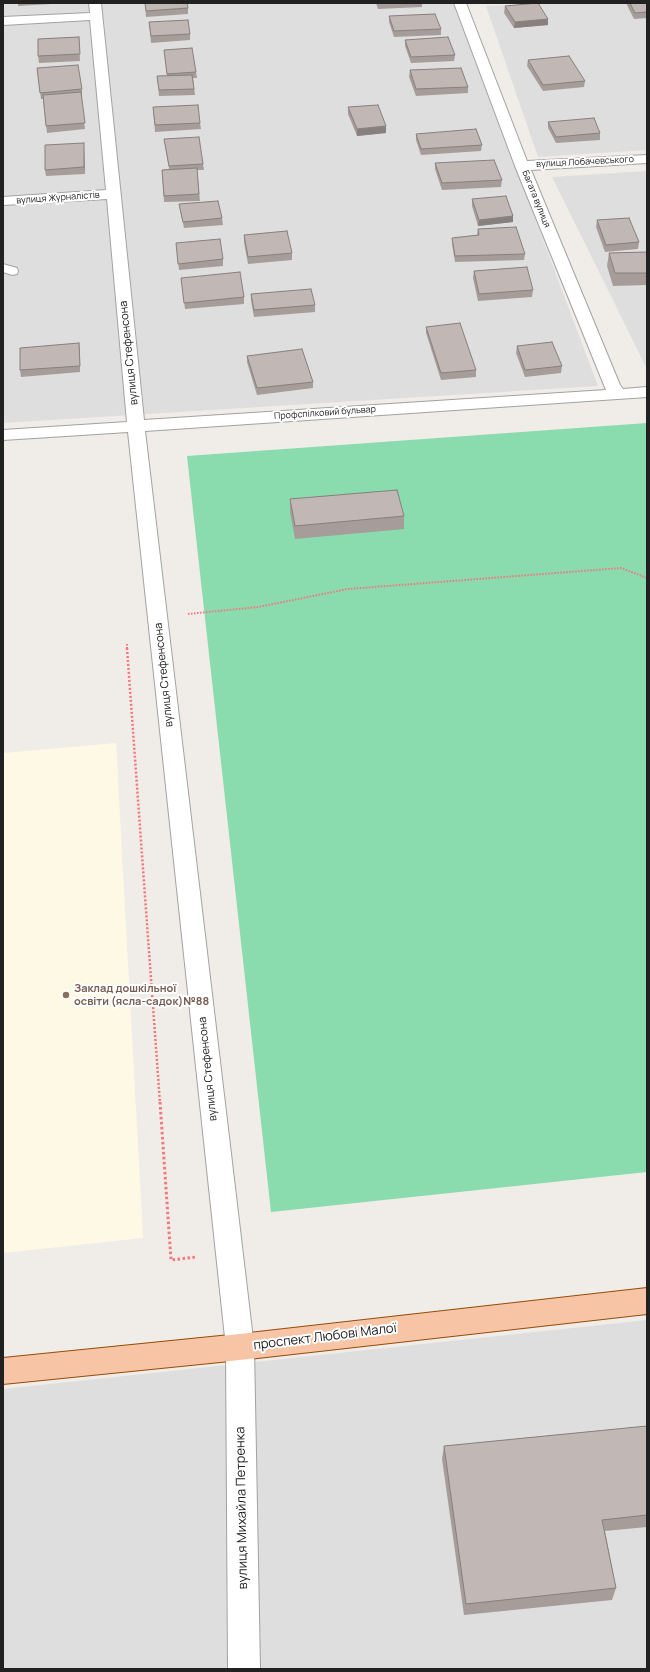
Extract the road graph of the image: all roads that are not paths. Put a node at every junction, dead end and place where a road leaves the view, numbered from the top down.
1 (460, 3) edge
2 (95, 10) edge
3 (3, 21) edge
4 (647, 159) edge
5 (522, 166) junction
6 (113, 194) junction
7 (3, 201) edge
8 (647, 392) edge
9 (618, 393) junction
10 (136, 426) junction
11 (3, 435) edge
12 (647, 1301) edge
13 (240, 1347) junction
14 (3, 1371) edge
15 (244, 1669) edge

1 - 5 street, Багата вулиця
2 - 3 street
2 - 6 street, вулиця Стефенсона
4 - 5 street, вулиця Лобачевського
5 - 9 street, Багата вулиця
6 - 7 street, вулиця Журналістів
6 - 10 street, вулиця Стефенсона
8 - 9 street, Профспілковий бульвар
9 - 10 street, Профспілковий бульвар
10 - 11 street, Профспілковий бульвар
10 - 13 street, вулиця Стефенсона
12 - 13 main road, проспект Любові Малої
13 - 14 main road, проспект Любові Малої
13 - 15 street, вулиця Михайла Петренка

